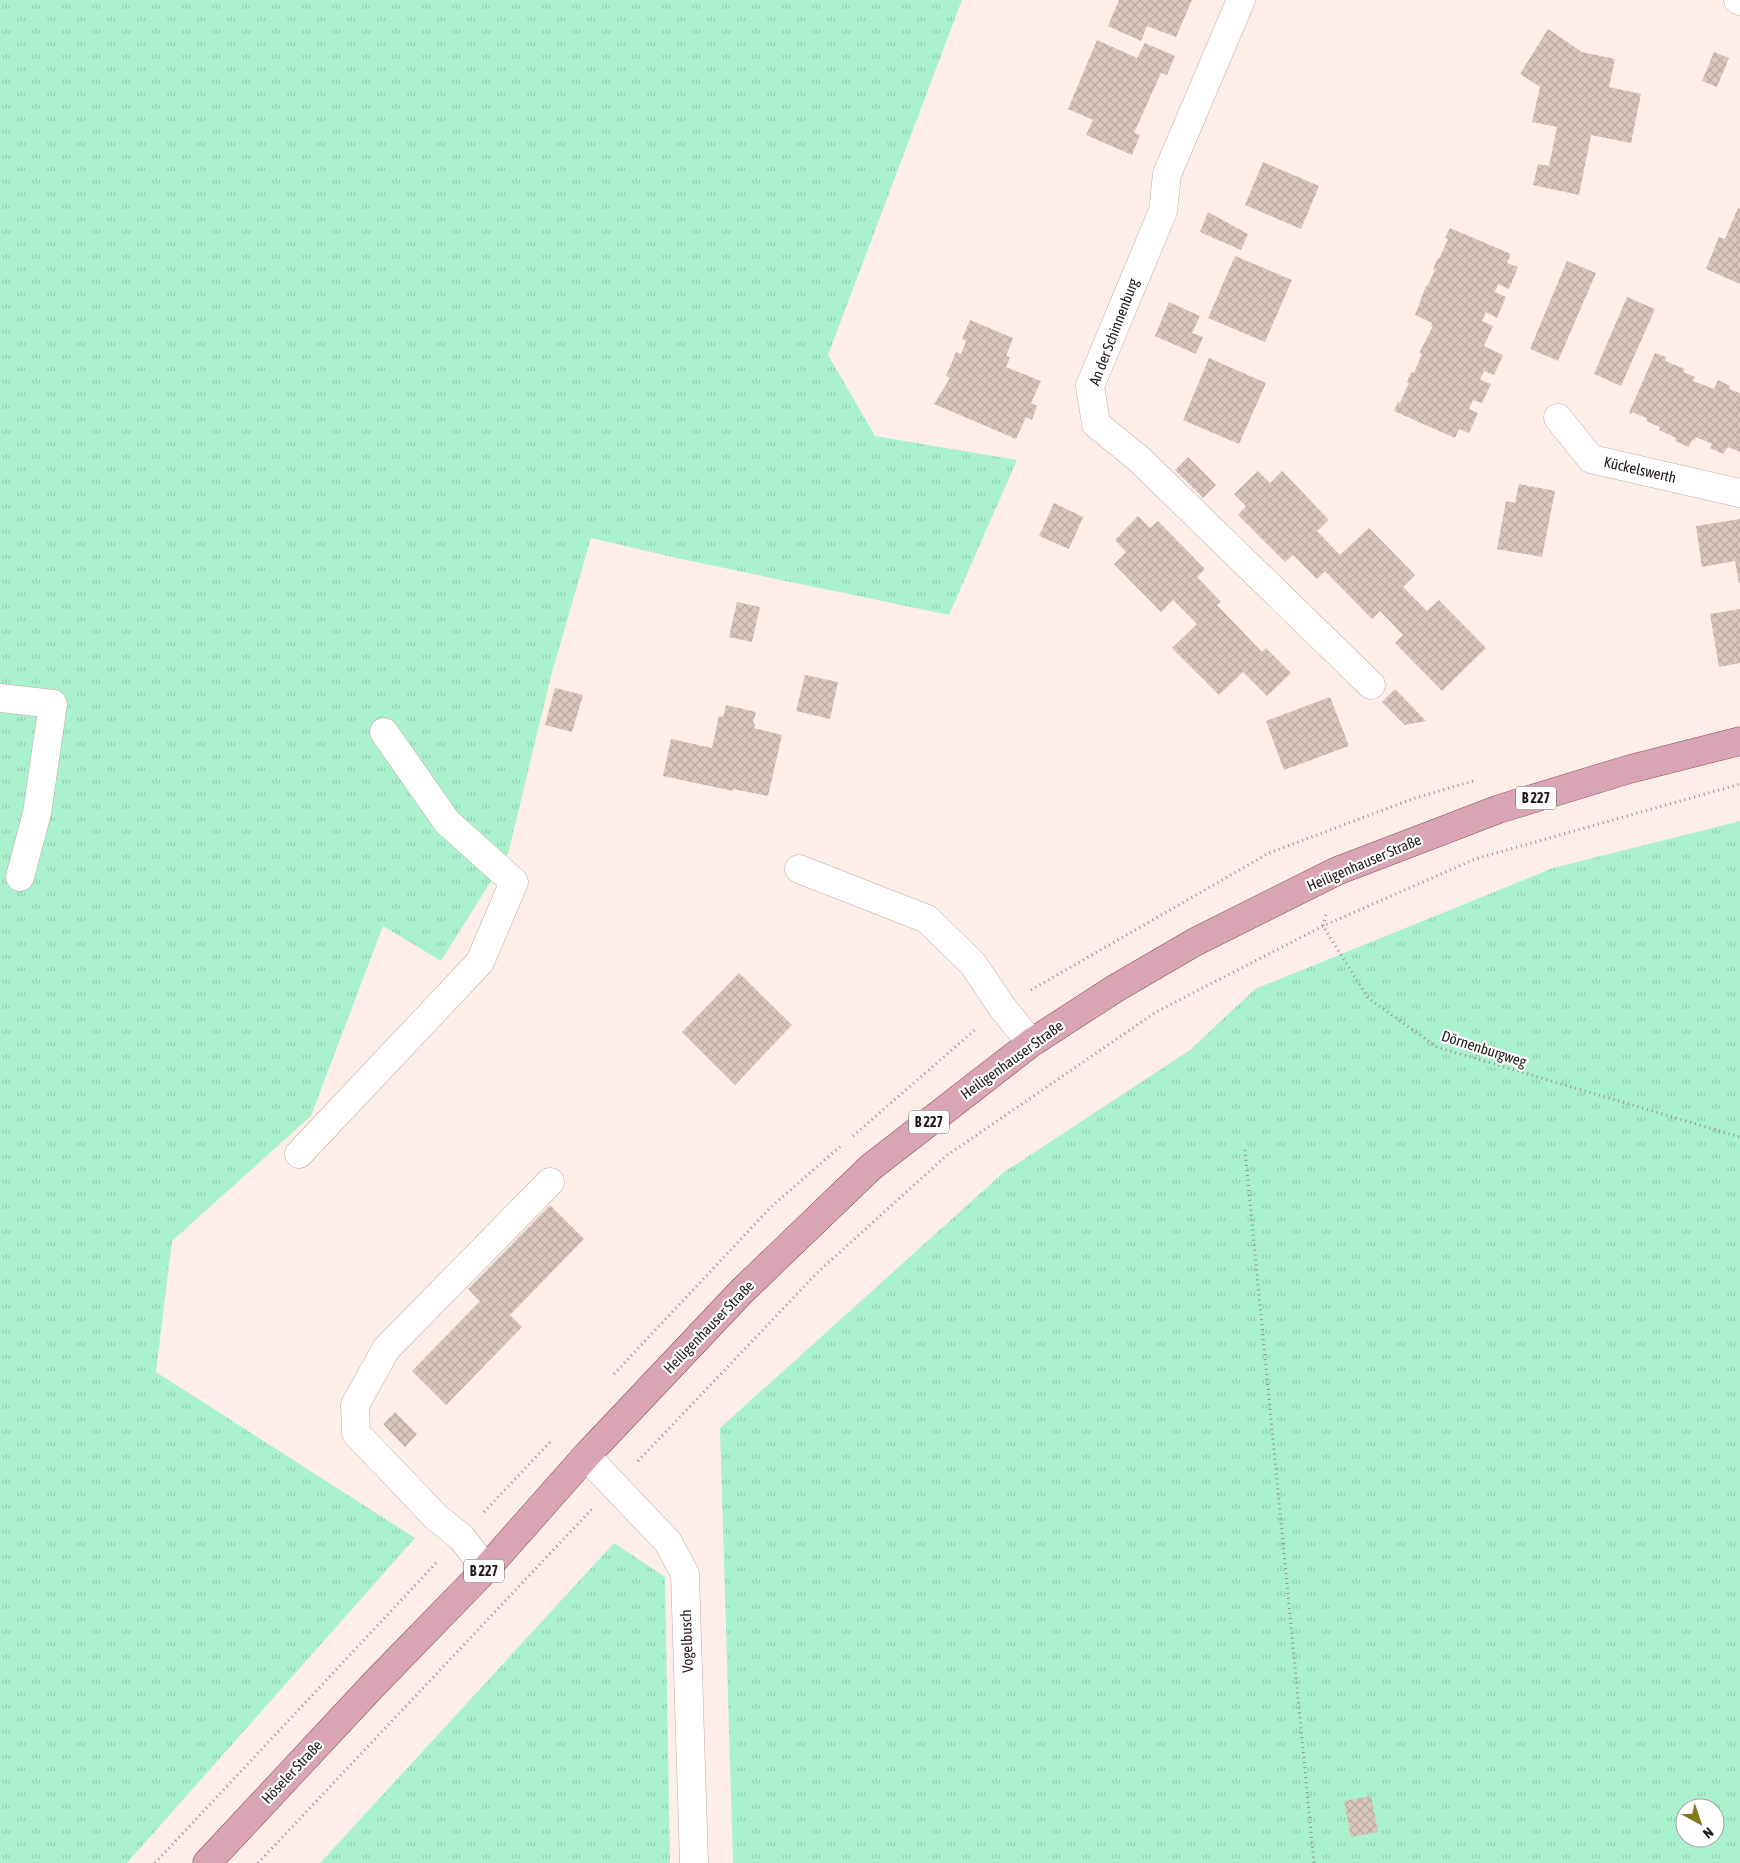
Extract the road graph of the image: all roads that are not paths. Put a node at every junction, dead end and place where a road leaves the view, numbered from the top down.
1 (1241, 0) edge
2 (1558, 418) dead end
3 (1740, 493) edge
4 (1371, 685) dead end
5 (0, 698) edge
6 (384, 732) dead end
7 (1740, 741) edge
8 (799, 869) dead end
9 (20, 877) dead end
10 (1031, 1043) junction
11 (299, 1154) dead end
12 (550, 1182) dead end
13 (586, 1456) junction
14 (486, 1569) junction
15 (377, 1681) joint
16 (207, 1863) edge
17 (694, 1863) edge

1 - 4 street, An der Schinnenburg
2 - 3 street, Kückelswerth
5 - 9 street
6 - 11 street
7 - 10 main road, Heiligenhauser Straße / B 227
8 - 10 street
10 - 13 main road, Heiligenhauser Straße / B 227
12 - 14 street
13 - 14 main road, Heiligenhauser Straße / B 227
13 - 17 street, Vogelbusch
14 - 15 main road, Heiligenhauser Straße / B 227
15 - 16 main road, Höseler Straße / B 227

